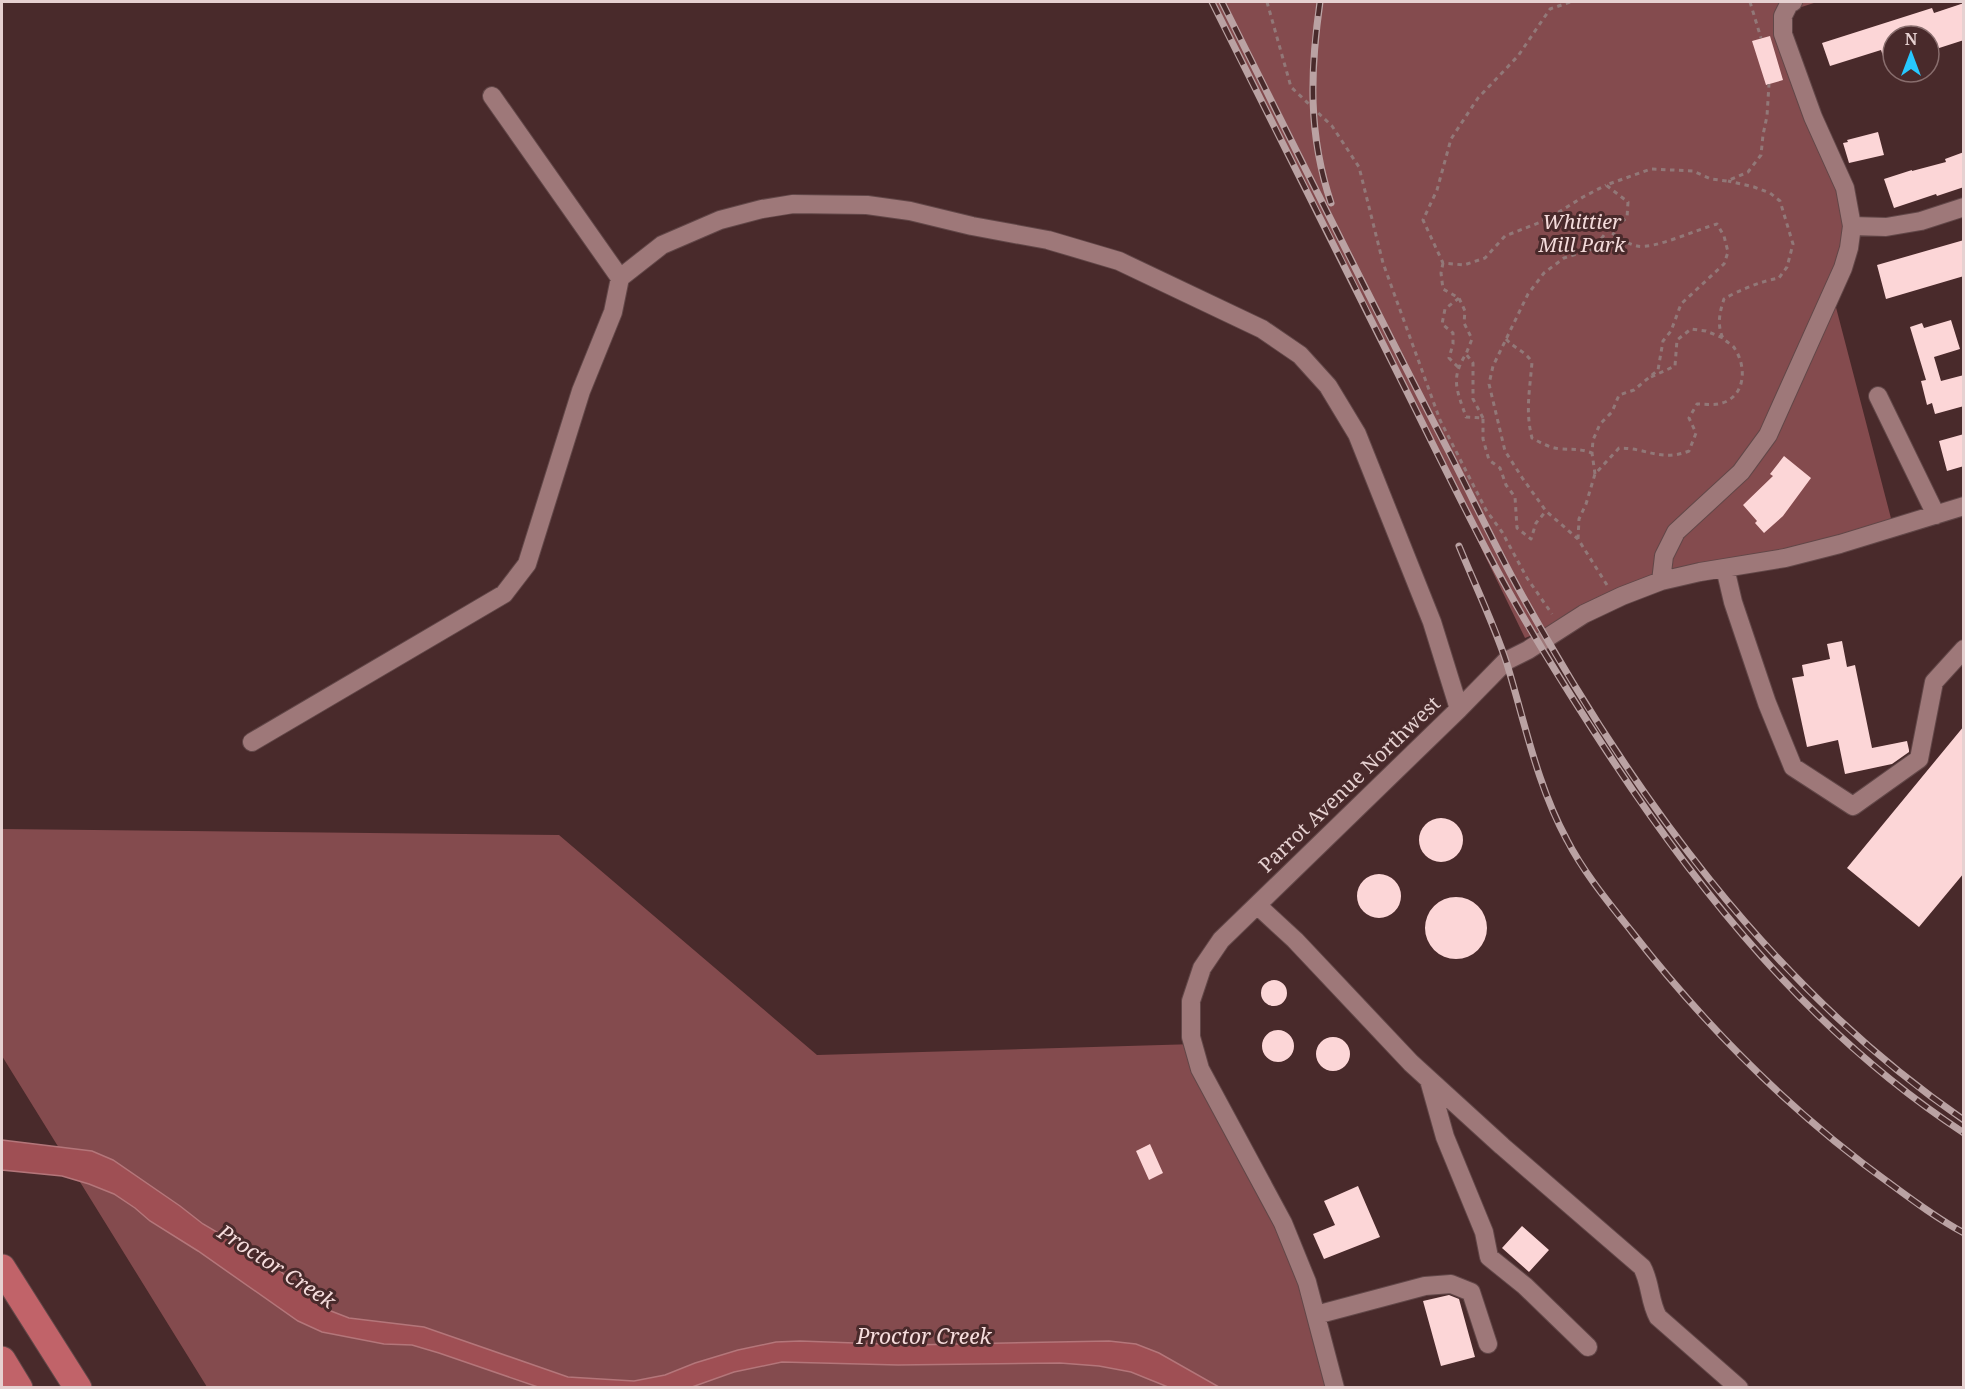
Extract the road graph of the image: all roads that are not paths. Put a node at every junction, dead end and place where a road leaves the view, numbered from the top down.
1 (1793, 2) edge
2 (492, 96) dead end
3 (1964, 207) edge
4 (1852, 226) junction
5 (620, 278) junction
6 (1878, 396) dead end
7 (1964, 506) edge
8 (1936, 515) junction
9 (1725, 568) junction
10 (1661, 581) junction
11 (1964, 649) edge
12 (1459, 709) junction
13 (252, 742) dead end
14 (1257, 905) junction
15 (1429, 1080) junction
16 (2, 1268) edge
17 (1316, 1315) junction
18 (1488, 1344) dead end
19 (1588, 1347) dead end
20 (2, 1360) edge
21 (19, 1388) edge
22 (78, 1388) edge
23 (1335, 1388) edge
24 (1738, 1388) edge

1 - 4 street
2 - 5 street
3 - 4 street
4 - 10 street
5 - 12 street
5 - 13 street
6 - 8 street
7 - 8 street, Parrot Avenue Northwest
8 - 9 street, Parrot Avenue Northwest
9 - 10 street, Parrot Avenue Northwest
9 - 11 street
10 - 12 street, Parrot Avenue Northwest
12 - 14 street, Parrot Avenue Northwest
14 - 15 street
14 - 17 street, Parrot Avenue Northwest
15 - 19 street
15 - 24 street
16 - 22 highway
17 - 18 street
17 - 23 street, Parrot Avenue Northwest
20 - 21 highway

